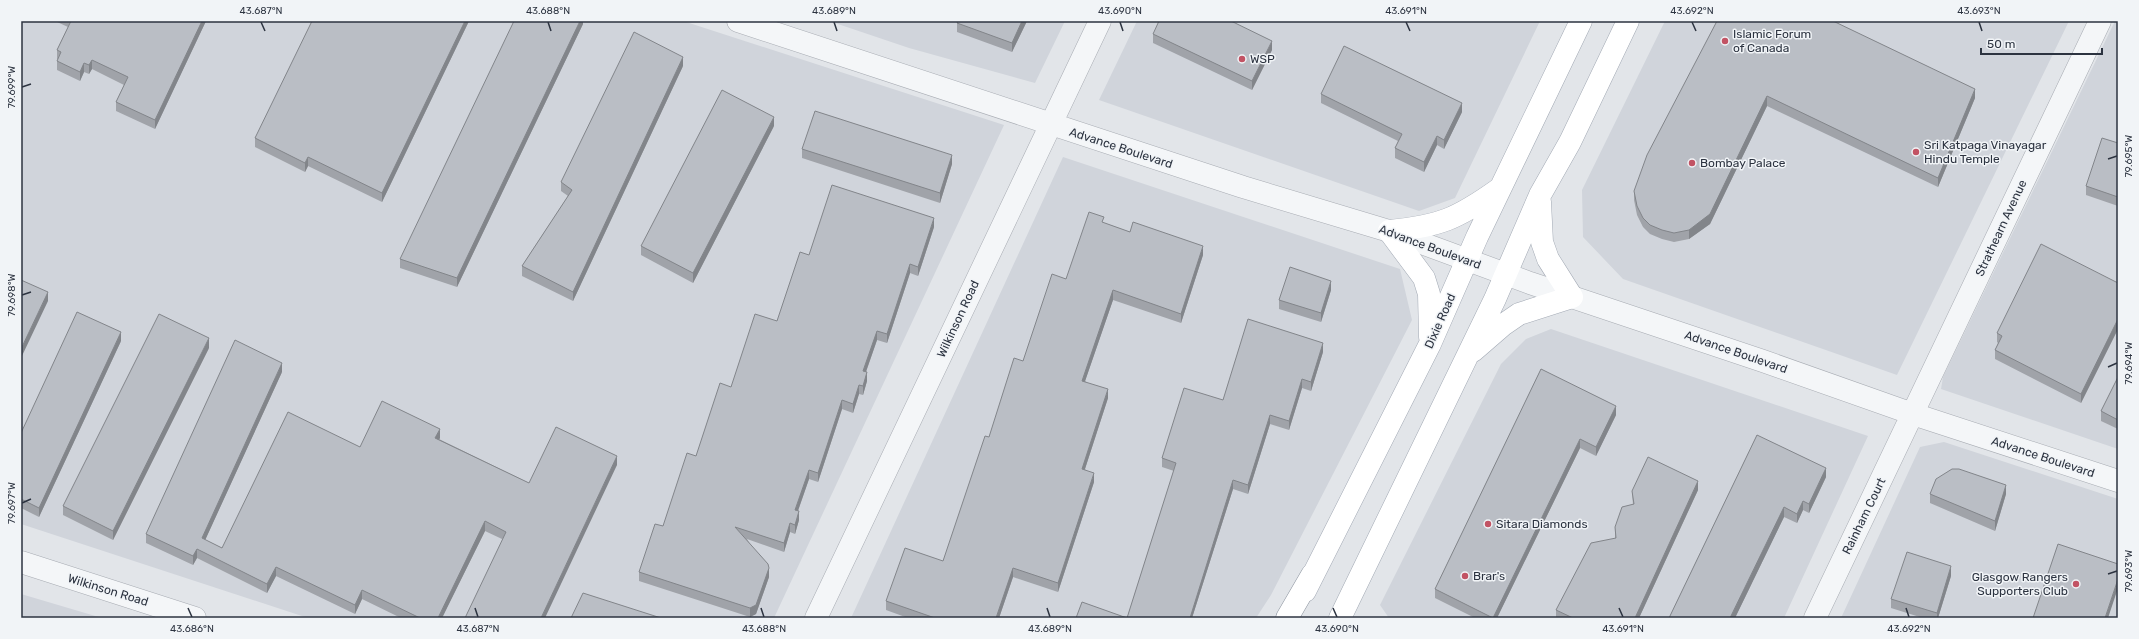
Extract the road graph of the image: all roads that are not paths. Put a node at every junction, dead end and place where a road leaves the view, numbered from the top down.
1 (738, 21) edge
2 (1100, 21) edge
3 (1581, 21) edge
4 (1628, 21) edge
5 (2100, 21) edge
6 (1050, 125) junction
7 (1500, 189) junction
8 (1540, 195) junction
9 (1389, 231) junction
10 (1467, 261) junction
11 (1505, 275) junction
12 (1572, 297) junction
13 (1430, 344) junction
14 (1466, 358) junction
15 (1913, 414) junction
16 (2118, 481) edge
17 (21, 562) edge
18 (1312, 575) junction
19 (194, 618) edge
20 (816, 618) edge
21 (1286, 618) edge
22 (1293, 618) edge
23 (1340, 618) edge
24 (1815, 618) edge

1 - 6 street, Advance Boulevard
2 - 6 street, Wilkinson Road
3 - 7 main road, Dixie Road
4 - 8 main road
5 - 15 street, Strathearn Avenue
6 - 9 street, Advance Boulevard
6 - 20 street, Wilkinson Road
7 - 9 main road
7 - 10 main road, Dixie Road
8 - 11 main road
8 - 12 main road
9 - 10 street, Advance Boulevard
9 - 13 main road
10 - 11 street, Advance Boulevard
10 - 13 main road, Dixie Road
11 - 12 street, Advance Boulevard
11 - 14 main road
12 - 14 main road
12 - 15 street, Advance Boulevard
13 - 18 main road, Dixie Road
14 - 23 main road
15 - 16 street, Advance Boulevard
15 - 24 street, Rainham Court
17 - 19 street, Wilkinson Road
18 - 21 main road
18 - 22 main road, Dixie Road

